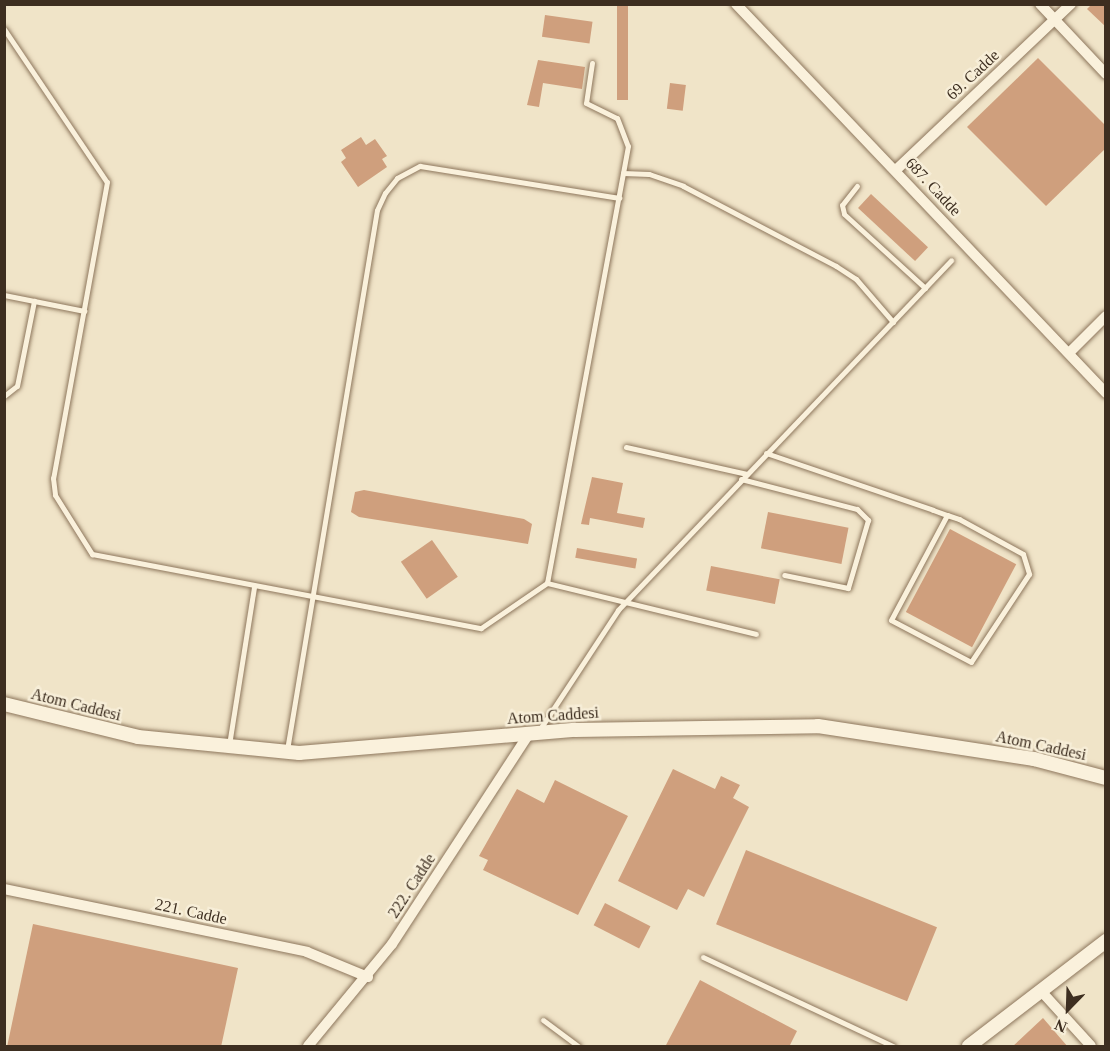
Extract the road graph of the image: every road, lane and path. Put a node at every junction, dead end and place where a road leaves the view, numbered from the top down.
1 (736, 4) edge
2 (1040, 4) edge
3 (1071, 4) edge
4 (1055, 21) junction
5 (4, 28) edge
6 (591, 63) dead end
7 (1106, 75) edge
8 (897, 169) junction
9 (623, 173) junction
10 (857, 186) dead end
11 (619, 198) junction
12 (951, 260) dead end
13 (925, 288) junction
14 (4, 296) edge
15 (34, 301) junction
16 (84, 311) junction
17 (1106, 316) edge
18 (893, 322) junction
19 (1069, 353) junction
20 (1106, 393) edge
21 (4, 396) edge
22 (626, 447) dead end
23 (766, 453) junction
24 (747, 474) junction
25 (741, 480) junction
26 (947, 514) junction
27 (784, 575) dead end
28 (547, 583) junction
29 (254, 587) junction
30 (311, 598) junction
31 (624, 604) junction
32 (756, 634) dead end
33 (4, 704) edge
34 (533, 734) junction
35 (229, 745) junction
36 (286, 751) junction
37 (1106, 778) edge
38 (4, 889) edge
39 (1106, 941) edge
40 (703, 957) dead end
41 (368, 977) junction
42 (1041, 992) junction
43 (543, 1020) dead end
44 (308, 1047) edge
45 (578, 1047) edge
46 (893, 1047) edge
47 (969, 1047) edge
48 (1091, 1047) edge

1 - 8 street, 687. Cadde
2 - 4 street
3 - 4 street, 69. Cadde
4 - 7 street
4 - 8 street, 69. Cadde
5 - 16 lane
6 - 9 lane
8 - 19 street, 687. Cadde
9 - 11 lane
9 - 18 lane
10 - 13 lane
11 - 28 lane
11 - 30 lane
12 - 13 lane
13 - 18 lane
14 - 15 lane
15 - 16 lane
15 - 21 lane
16 - 29 lane
17 - 19 street
18 - 23 lane
19 - 20 street, 687. Cadde
22 - 24 lane
23 - 24 lane
23 - 26 lane
24 - 25 lane
25 - 27 lane
25 - 31 lane
26 - 26 lane
28 - 30 lane
28 - 31 lane
29 - 30 lane
29 - 35 lane
30 - 36 lane
31 - 32 lane
31 - 34 lane
33 - 35 street, Atom Caddesi
34 - 36 street, Atom Caddesi
34 - 37 street, Atom Caddesi
34 - 41 street, 222. Cadde
35 - 36 street, Atom Caddesi
38 - 41 street, 221. Cadde
39 - 42 street
40 - 46 lane
41 - 44 street, 222. Cadde
42 - 47 street
42 - 48 street
43 - 45 lane

